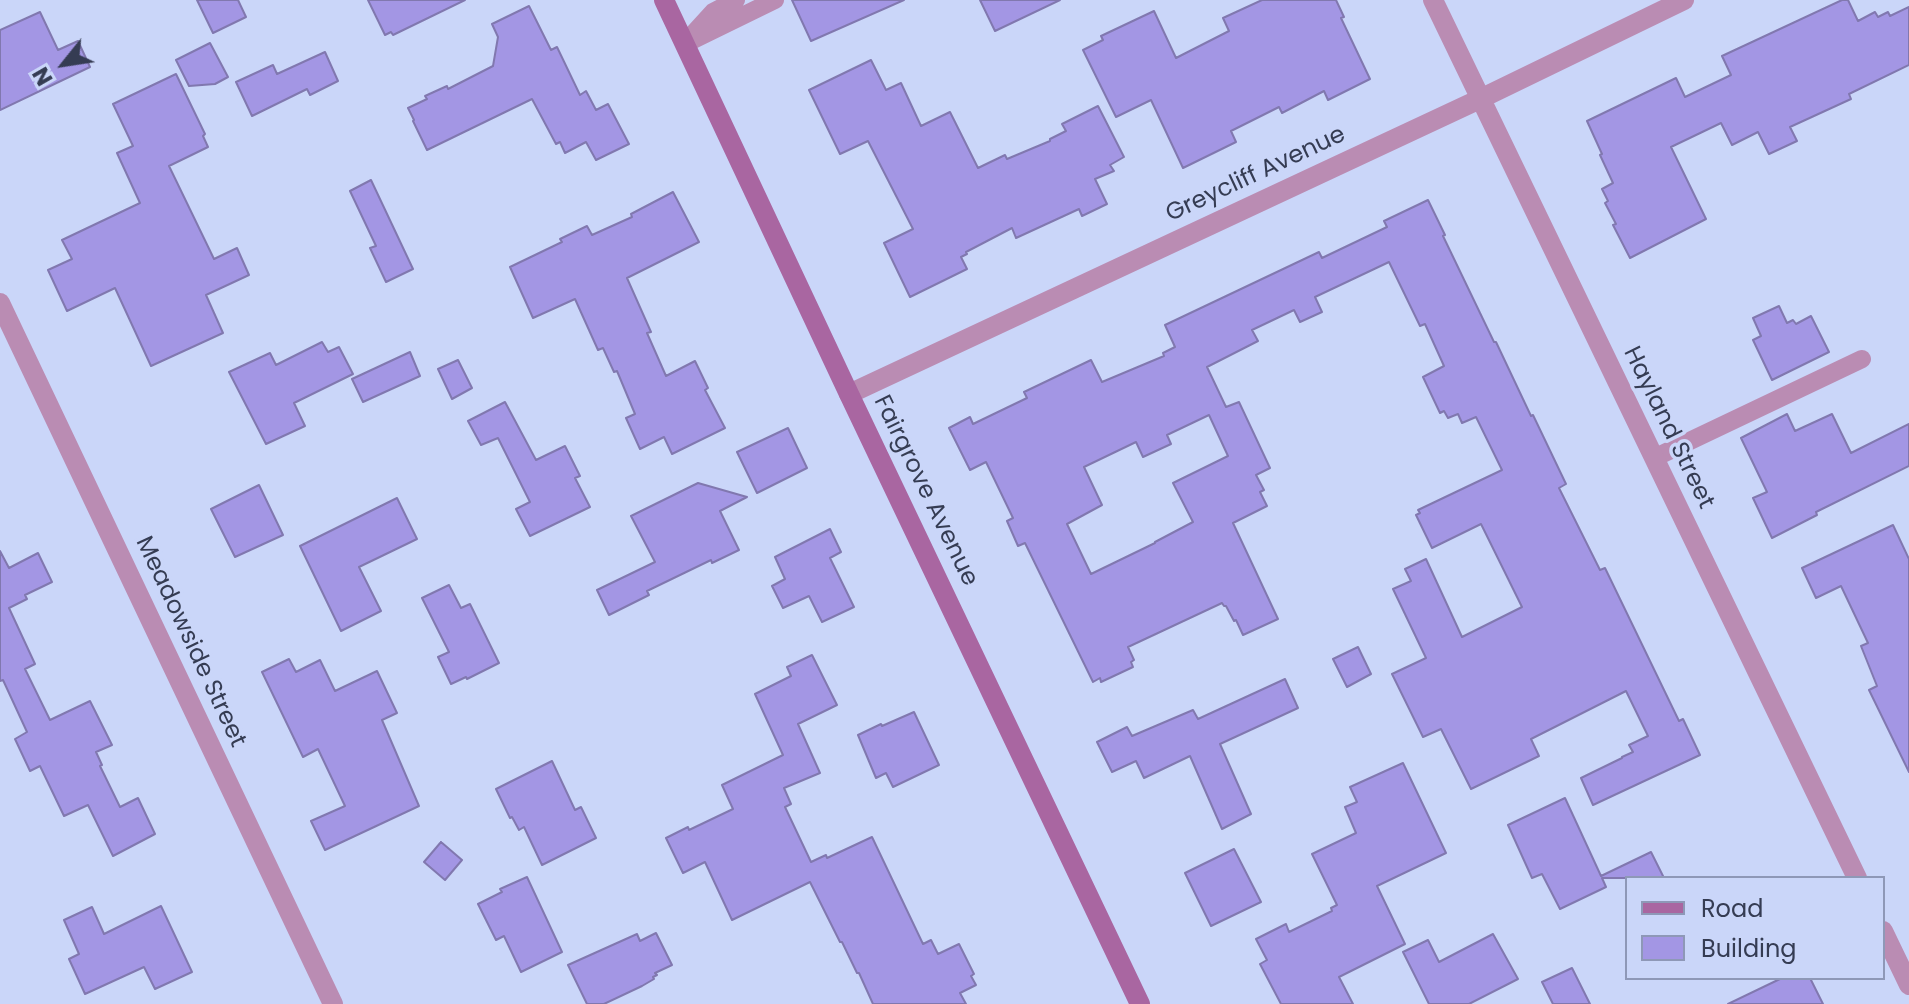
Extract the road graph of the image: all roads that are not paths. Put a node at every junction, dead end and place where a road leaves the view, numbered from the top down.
1 (664, 0) edge
2 (736, 0) edge
3 (775, 0) edge
4 (1433, 0) edge
5 (1684, 0) edge
6 (685, 44) junction
7 (1480, 99) junction
8 (0, 303) edge
9 (1862, 359) dead end
10 (849, 394) junction
11 (1654, 458) junction
12 (1856, 876) edge
13 (1885, 935) edge
14 (1909, 985) edge
15 (333, 1004) edge
16 (1140, 1004) edge

1 - 6 street, Fairgrove Avenue
2 - 6 lane
3 - 6 lane
4 - 7 street, Hayland Street
5 - 7 street, Greycliff Avenue
6 - 10 street, Fairgrove Avenue
7 - 10 street, Greycliff Avenue
7 - 11 street, Hayland Street
8 - 15 street, Meadowside Street
9 - 11 lane
10 - 16 street, Fairgrove Avenue
11 - 12 street, Hayland Street
13 - 14 street

